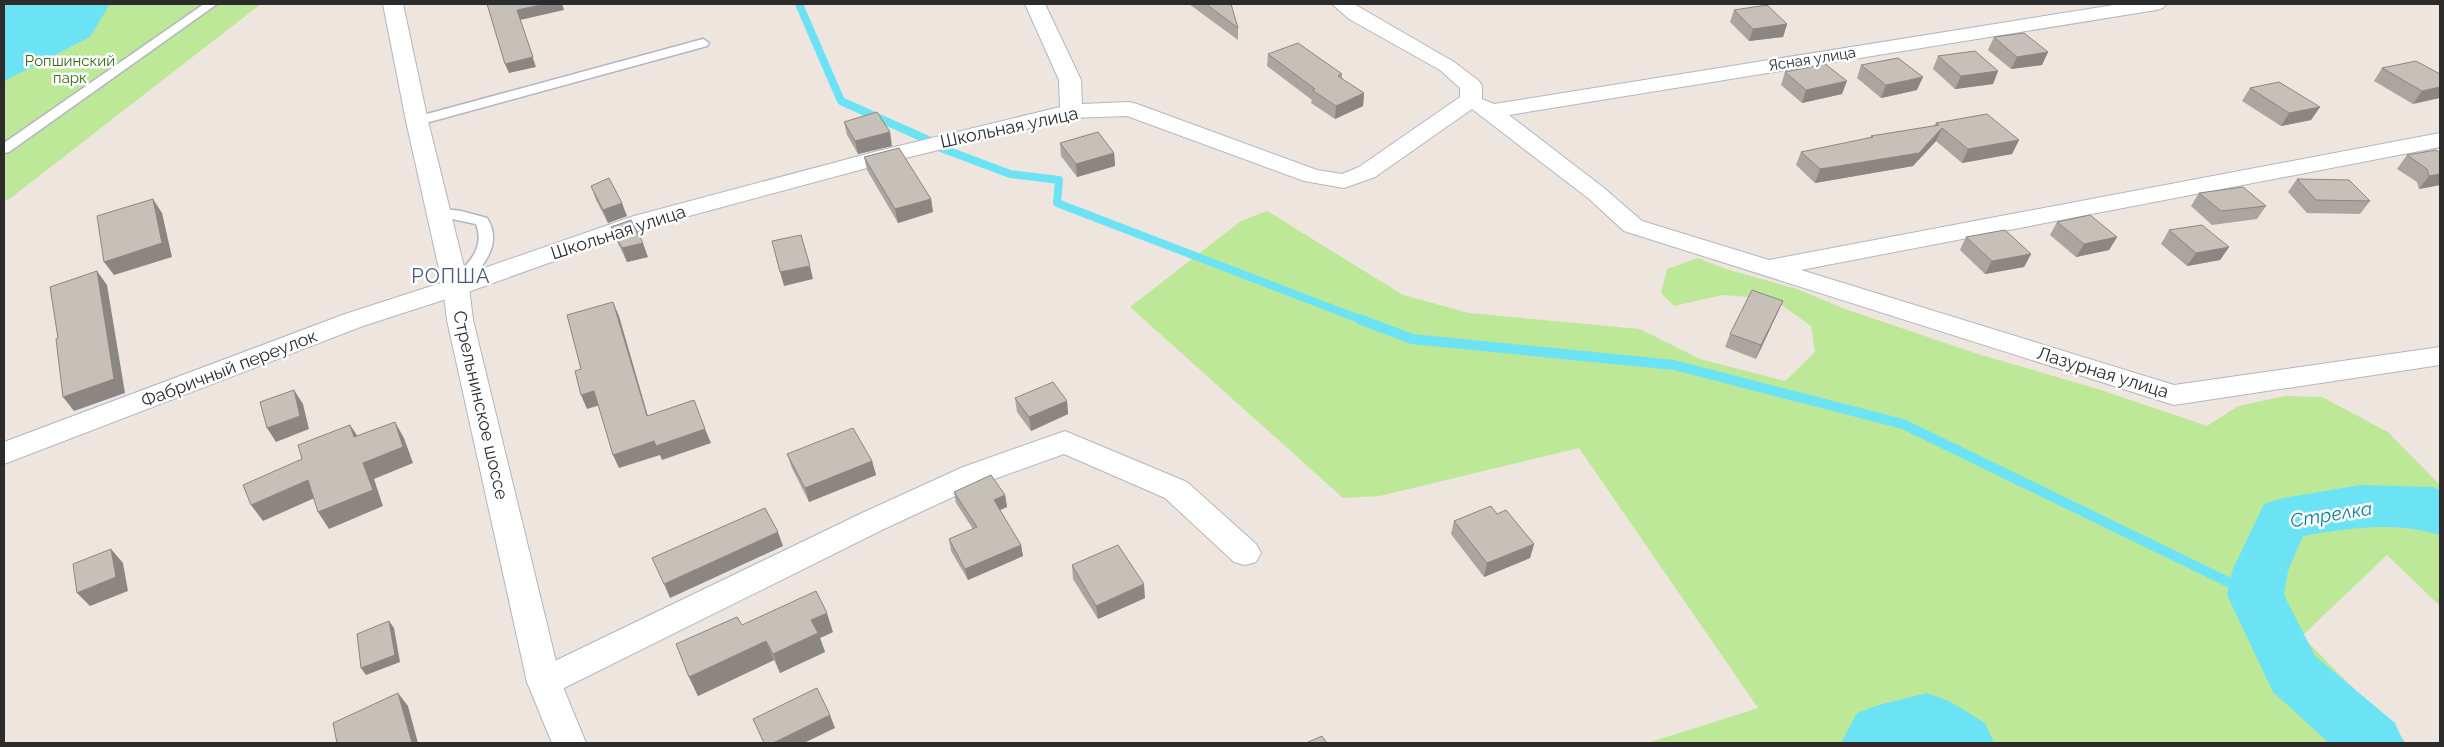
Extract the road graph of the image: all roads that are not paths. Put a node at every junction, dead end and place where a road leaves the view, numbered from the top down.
1 (211, 4) edge
2 (393, 4) edge
3 (1035, 4) edge
4 (1342, 4) edge
5 (2156, 4) edge
6 (703, 43) dead end
7 (1480, 105) junction
8 (1072, 111) junction
9 (417, 121) junction
10 (2440, 140) edge
11 (4, 149) edge
12 (438, 212) junction
13 (1772, 269) junction
14 (456, 287) junction
15 (2440, 356) edge
16 (4, 453) edge
17 (1244, 553) dead end
18 (544, 682) junction
19 (569, 743) edge

1 - 11 lane
2 - 9 street, Стрельнинское шоссе
3 - 8 street
4 - 7 street
5 - 7 street, Ясная улица
6 - 9 lane
7 - 8 street, Школьная улица
7 - 13 street, Лазурная улица
8 - 14 street, Школьная улица
9 - 12 street, Стрельнинское шоссе
10 - 13 street
12 - 14 street, Стрельнинское шоссе
12 - 14 lane
13 - 15 street, Лазурная улица
14 - 16 street, Фабричный переулок
14 - 18 street, Стрельнинское шоссе
17 - 18 street
18 - 19 street, Стрельнинское шоссе

